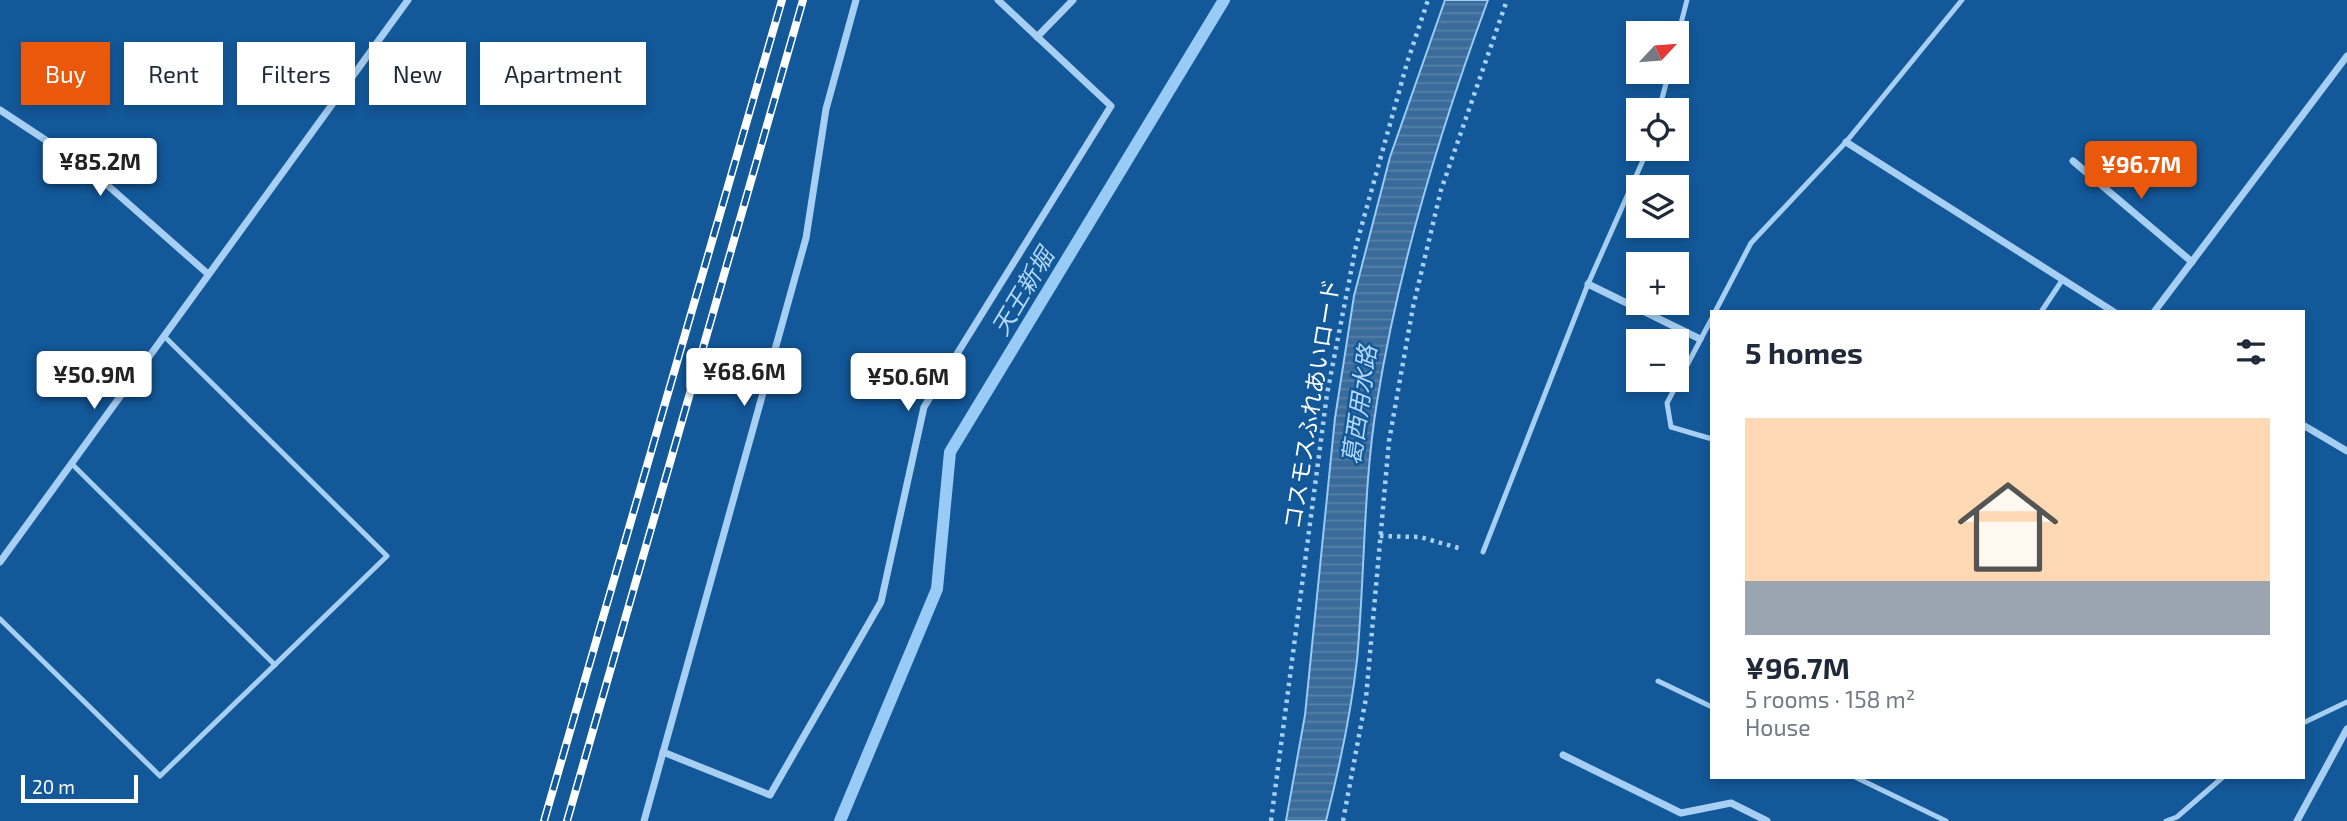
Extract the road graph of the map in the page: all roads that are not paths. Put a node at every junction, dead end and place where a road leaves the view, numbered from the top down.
1 (408, 0) edge
2 (856, 0) edge
3 (998, 0) edge
4 (1073, 0) edge
5 (1687, 0) edge
6 (1962, 0) edge
7 (1682, 21) edge
8 (1037, 37) junction
9 (2347, 56) edge
10 (0, 110) edge
11 (1846, 142) junction
12 (1643, 161) edge
13 (2073, 161) dead end
14 (2192, 262) junction
15 (208, 274) junction
16 (2063, 279) junction
17 (1588, 284) junction
18 (1716, 310) edge
19 (2042, 310) edge
20 (2111, 310) edge
21 (2156, 310) edge
22 (1710, 322) edge
23 (165, 337) junction
24 (1700, 340) junction
25 (2305, 426) edge
26 (1710, 438) edge
27 (2347, 451) edge
28 (73, 465) junction
29 (1483, 552) road end
30 (0, 562) edge
31 (0, 619) edge
32 (275, 665) junction
33 (1658, 681) dead end
34 (2347, 702) edge
35 (1710, 706) edge
36 (2305, 722) edge
37 (2347, 729) edge
38 (663, 752) junction
39 (1563, 755) dead end
40 (1859, 779) edge
41 (2221, 779) edge
42 (644, 821) edge
43 (1767, 821) edge
44 (1946, 821) edge
45 (2166, 821) edge
46 (2297, 821) edge

1 - 15 street
2 - 38 street
3 - 8 street
4 - 8 street
5 - 7 lane
6 - 11 lane
8 - 38 street
9 - 14 street
10 - 15 street
11 - 16 street
11 - 18 lane
12 - 17 lane
13 - 14 street
14 - 21 street
15 - 23 street
16 - 19 lane
16 - 20 street
17 - 24 street
17 - 29 lane
22 - 24 lane
23 - 28 street
23 - 32 lane
24 - 26 lane
25 - 27 street
28 - 30 street
28 - 32 lane
31 - 32 lane
33 - 35 lane
34 - 36 lane
37 - 46 street
38 - 42 street
39 - 43 street
40 - 44 lane
41 - 45 lane

